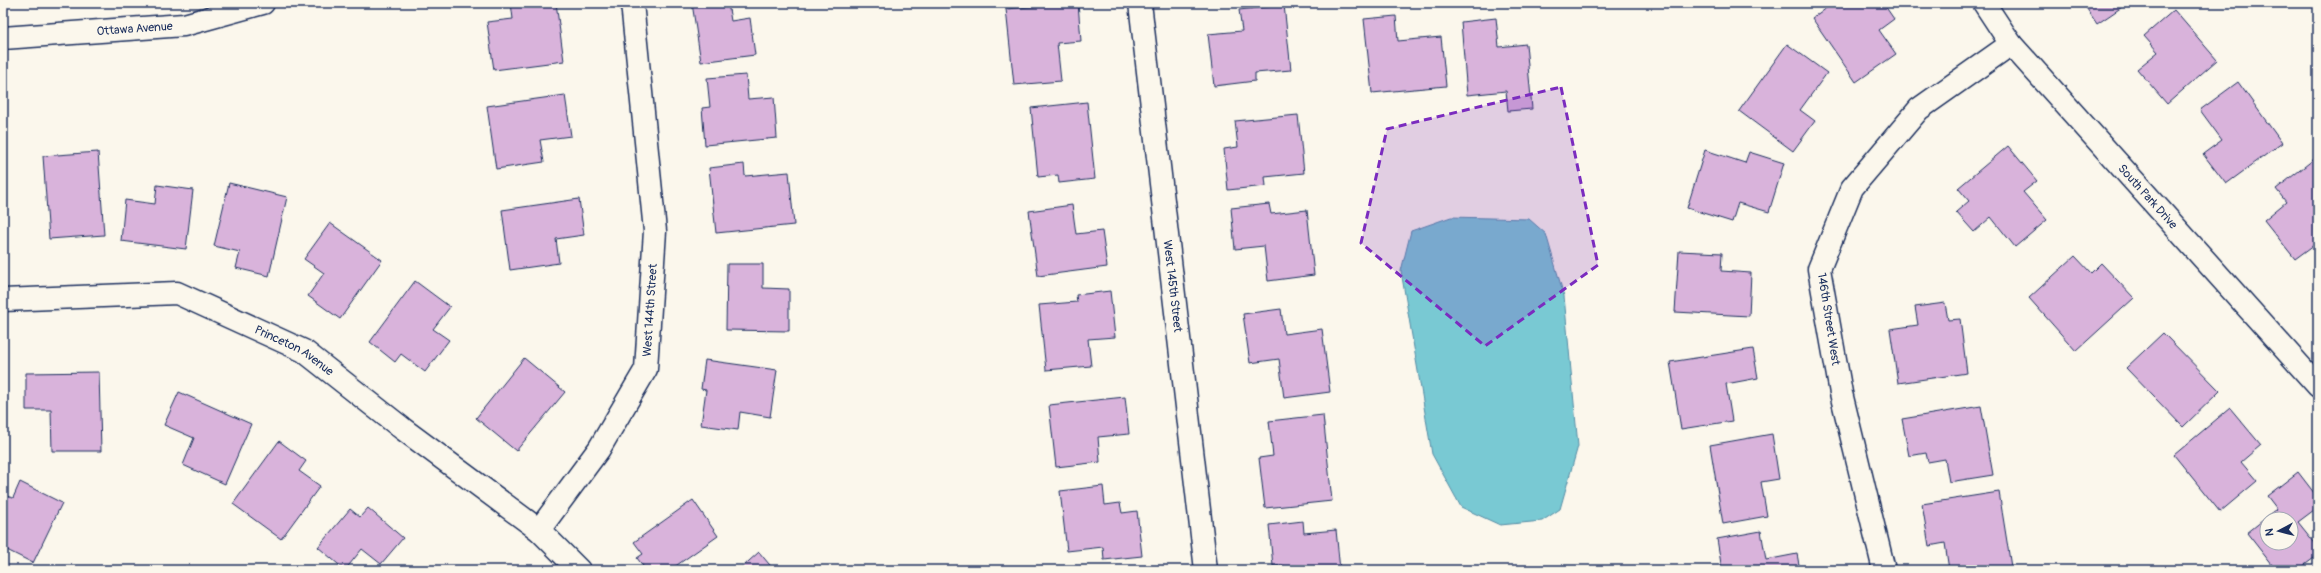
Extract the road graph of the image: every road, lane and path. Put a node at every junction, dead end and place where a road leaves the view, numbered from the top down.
1 (263, 3) edge
2 (632, 3) edge
3 (1140, 3) edge
4 (1984, 3) edge
5 (3, 38) edge
6 (2011, 44) junction
7 (3, 300) edge
8 (2318, 386) edge
9 (539, 530) junction
10 (580, 570) edge
11 (1206, 570) edge
12 (1884, 570) edge

1 - 5 street, Ottawa Avenue
2 - 9 street, West 144th Street
3 - 11 street, West 145th Street
4 - 6 street, South Park Drive
6 - 8 street, South Park Drive
6 - 12 street, 146th Street West
7 - 9 street, Princeton Avenue
9 - 10 street

